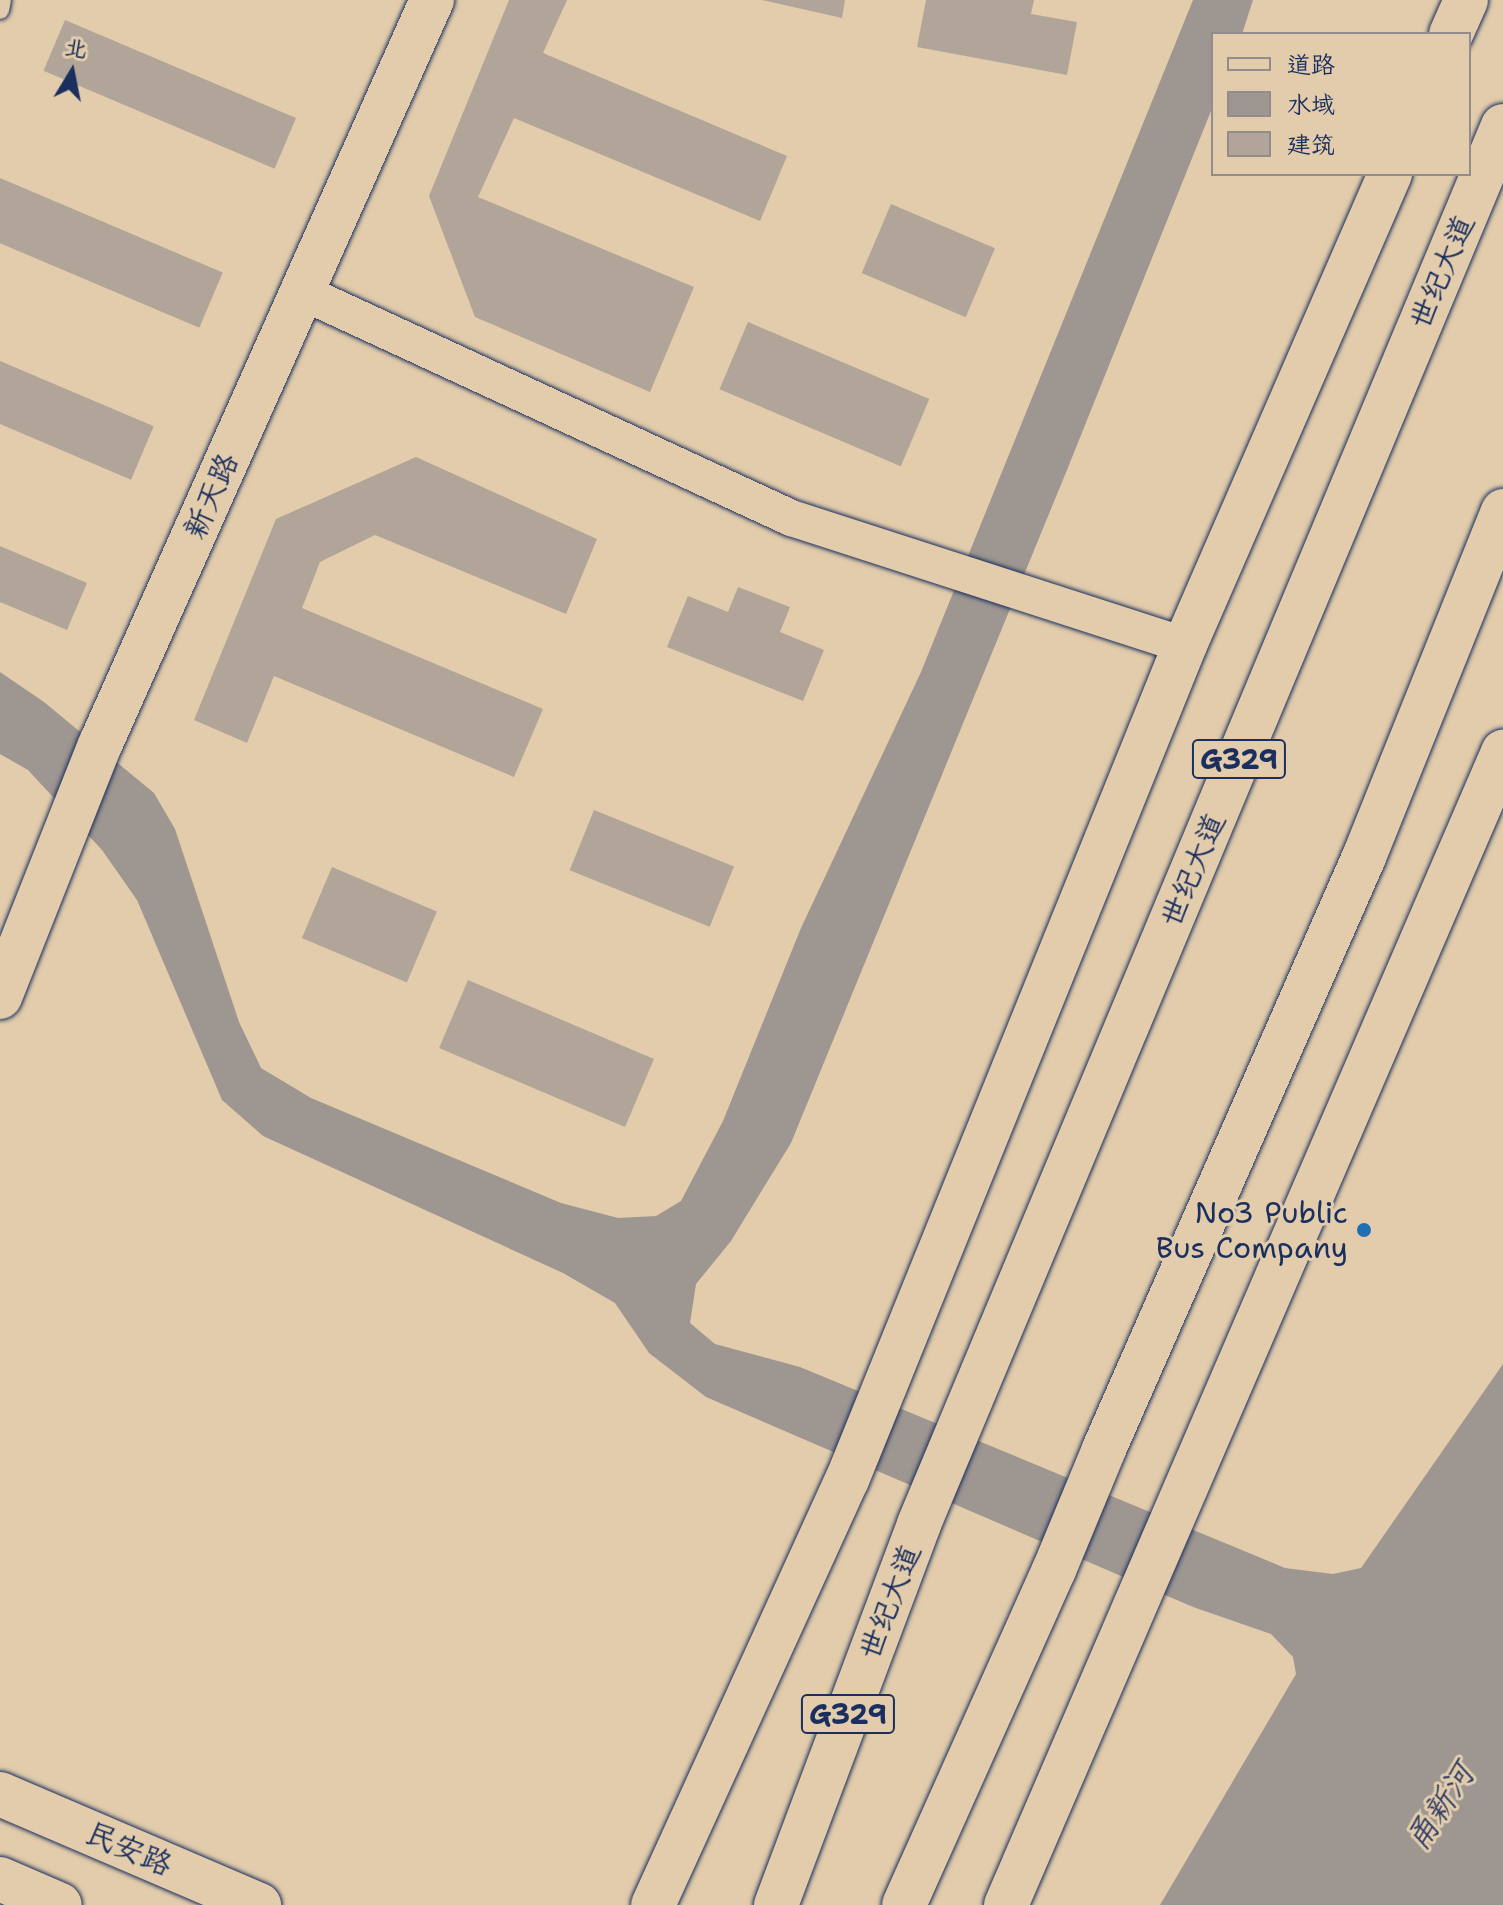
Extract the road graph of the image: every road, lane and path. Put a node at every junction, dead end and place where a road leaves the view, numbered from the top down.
1 (2, 0) edge
2 (432, 0) edge
3 (1466, 0) edge
4 (0, 10) edge
5 (1452, 32) edge
6 (1503, 126) edge
7 (1389, 176) edge
8 (302, 292) junction
9 (1503, 511) edge
10 (1185, 645) junction
11 (1503, 752) edge
12 (0, 997) edge
13 (0, 1794) edge
14 (0, 1879) edge
15 (60, 1905) edge
16 (259, 1905) edge
17 (653, 1905) edge
18 (776, 1905) edge
19 (904, 1905) edge
20 (1006, 1905) edge

1 - 4 lane
2 - 8 main road, 新天路
3 - 5 main road
6 - 18 main road, 世纪大道 / G329
7 - 10 main road
8 - 10 street
8 - 12 main road, 新天路
9 - 19 main road
10 - 17 main road
11 - 20 main road
13 - 16 main road, 民安路
14 - 15 main road

